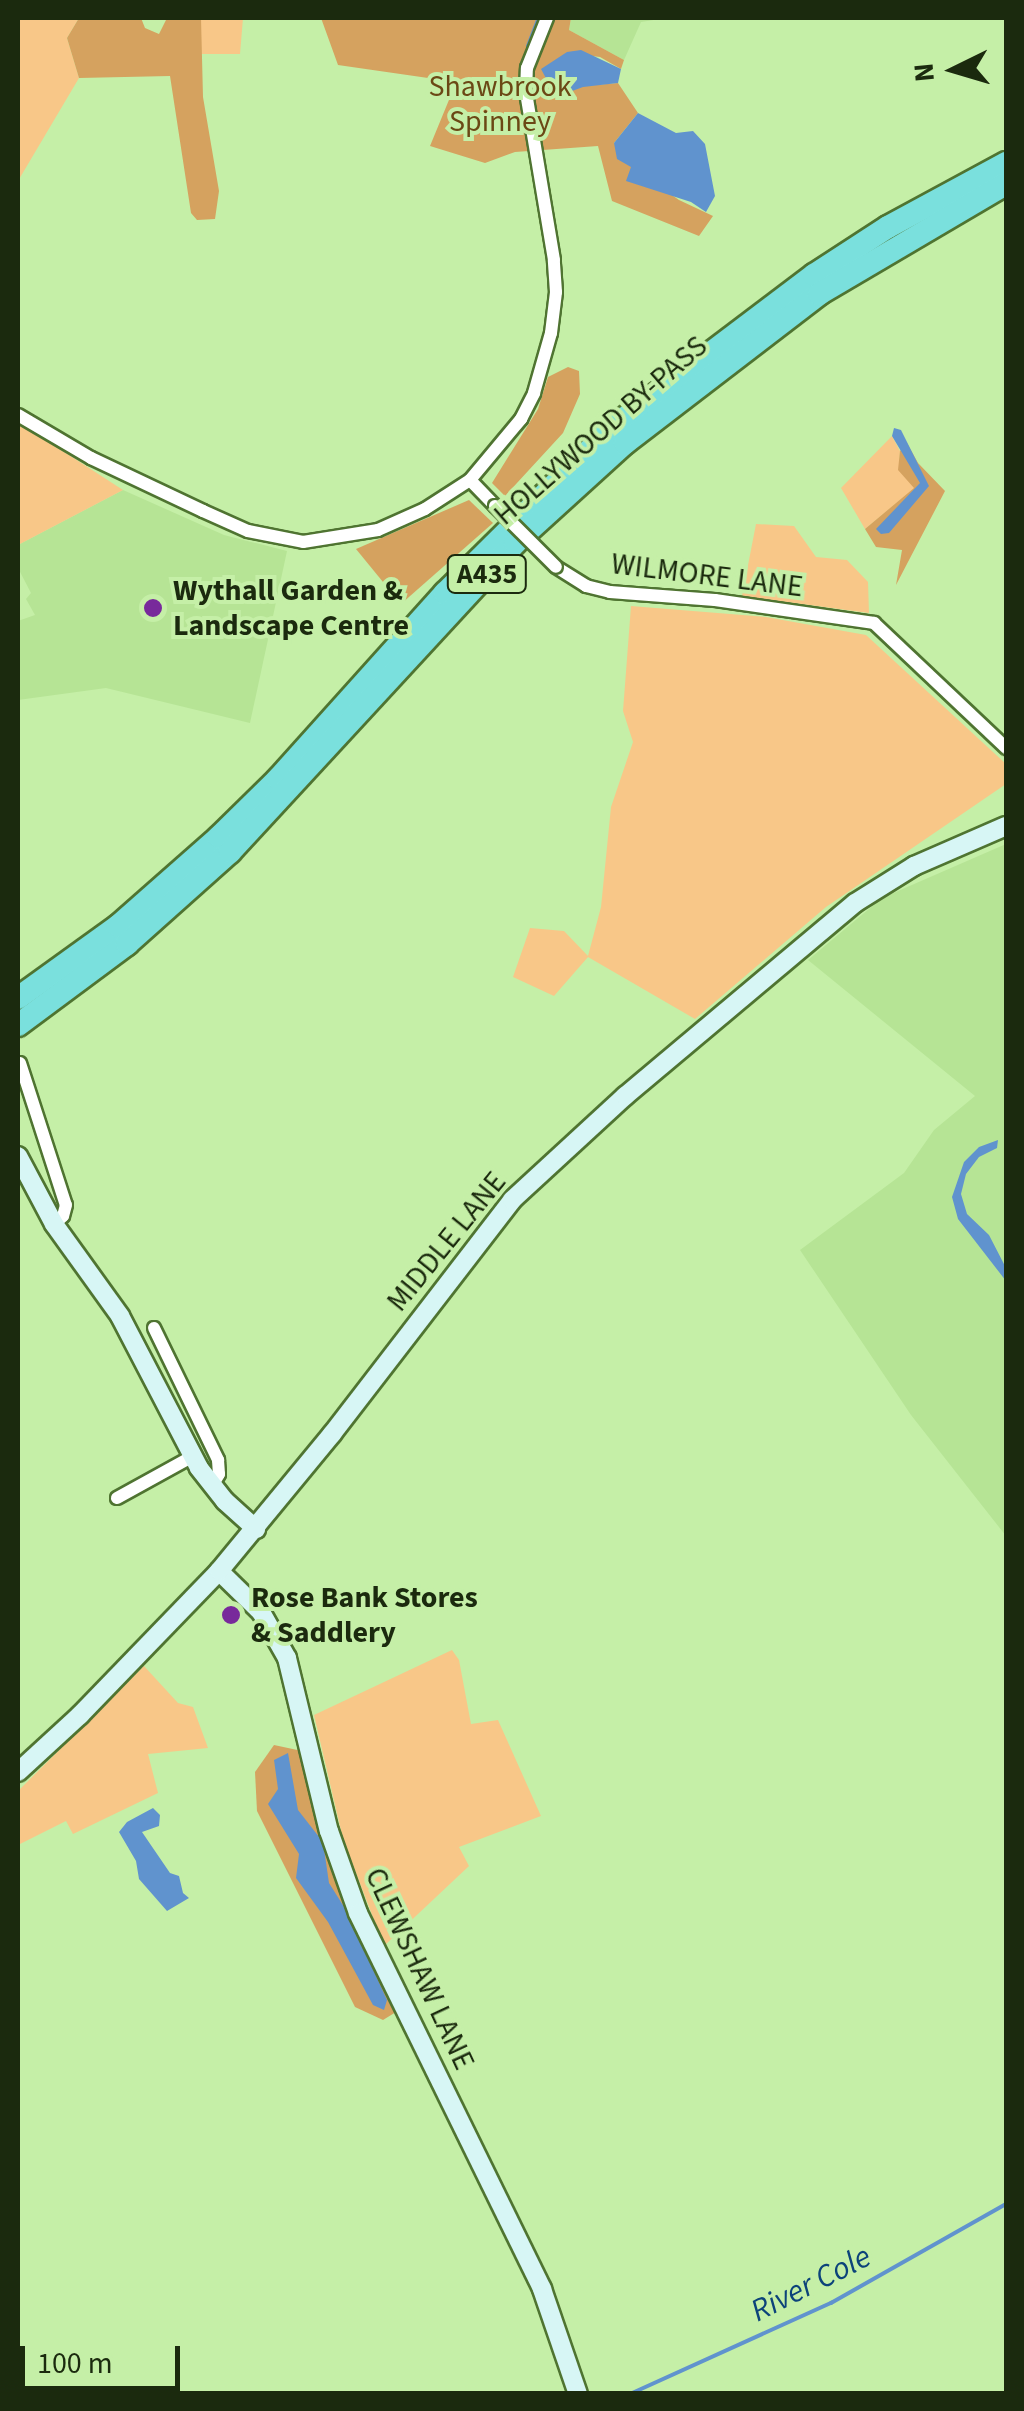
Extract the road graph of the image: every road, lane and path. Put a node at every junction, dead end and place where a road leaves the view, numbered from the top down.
1 (548, 18) edge
2 (1006, 163) edge
3 (1006, 184) edge
4 (18, 414) edge
5 (470, 480) junction
6 (1006, 748) edge
7 (1002, 824) edge
8 (18, 998) edge
9 (18, 1025) edge
10 (20, 1063) edge
11 (18, 1156) edge
12 (54, 1224) junction
13 (154, 1328) dead end
14 (193, 1456) junction
15 (212, 1486) junction
16 (116, 1498) dead end
17 (256, 1529) junction
18 (220, 1571) junction
19 (18, 1772) edge
20 (578, 2394) edge

1 - 5 street
2 - 8 highway, HOLLYWOOD BY-PASS / A435
3 - 9 highway, HOLLYWOOD BY-PASS / A435
4 - 5 street
5 - 6 street, WILMORE LANE, bridge
7 - 17 street, MIDDLE LANE
10 - 12 street
11 - 12 street
12 - 14 street
13 - 15 street
14 - 15 street
14 - 16 street
15 - 17 street
17 - 18 street, MIDDLE LANE
18 - 19 street, MIDDLE LANE
18 - 20 street, CLEWSHAW LANE

